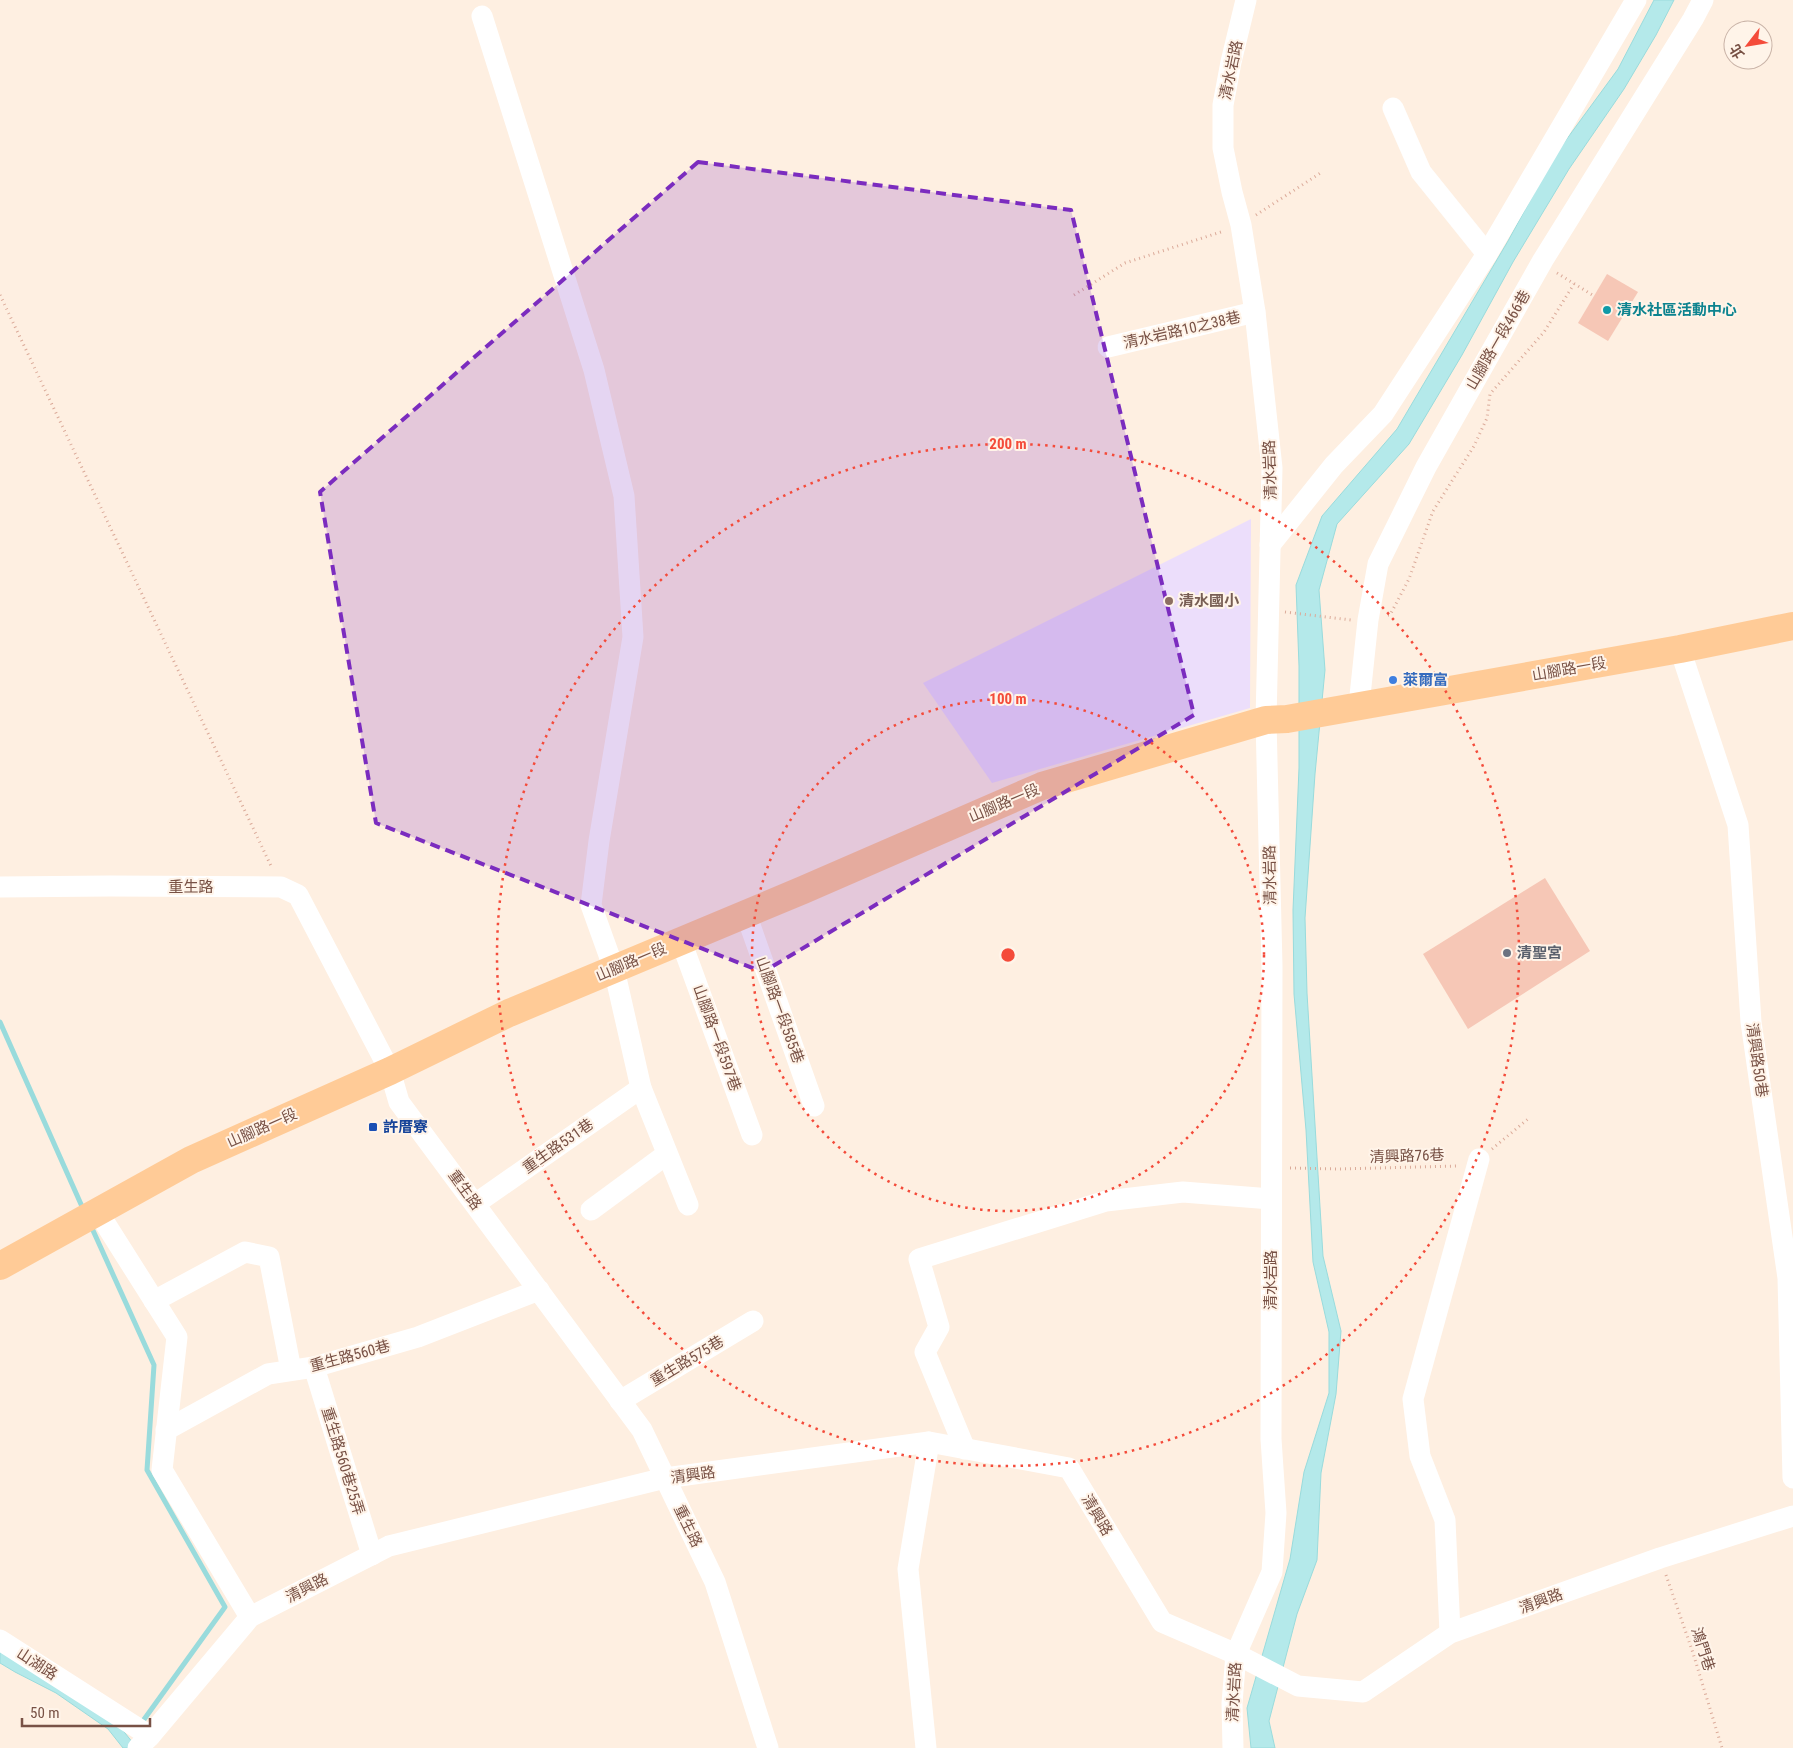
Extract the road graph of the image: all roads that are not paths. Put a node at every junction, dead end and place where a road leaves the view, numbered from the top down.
1 (1246, 0) edge
2 (1636, 0) edge
3 (1703, 0) edge
4 (482, 16) dead end
5 (1393, 108) dead end
6 (1486, 254) junction
7 (1255, 312) junction
8 (1108, 347) dead end
9 (1270, 545) junction
10 (1793, 626) edge
11 (1680, 649) junction
12 (1352, 707) junction
13 (1277, 720) junction
14 (0, 887) edge
15 (746, 914) junction
16 (681, 941) junction
17 (614, 969) junction
18 (390, 1071) junction
19 (641, 1088) junction
20 (814, 1106) dead end
21 (752, 1135) dead end
22 (668, 1154) junction
23 (1479, 1159) road end
24 (1271, 1199) junction
25 (475, 1204) junction
26 (688, 1205) dead end
27 (591, 1210) dead end
28 (98, 1212) junction
29 (0, 1266) edge
30 (539, 1290) junction
31 (154, 1301) junction
32 (753, 1321) dead end
33 (314, 1367) junction
34 (291, 1370) junction
35 (620, 1401) junction
36 (166, 1430) junction
37 (929, 1442) junction
38 (965, 1449) junction
39 (665, 1478) junction
40 (1793, 1478) edge
41 (1793, 1516) edge
42 (372, 1555) junction
43 (250, 1617) junction
44 (1450, 1633) junction
45 (0, 1640) edge
46 (1236, 1654) junction
47 (148, 1744) edge
48 (768, 1748) edge
49 (926, 1748) edge
50 (1233, 1748) edge

1 - 7 street, 清水岩路
2 - 6 street
3 - 12 street, 山腳路一段466巷
4 - 17 street
5 - 6 street
6 - 9 street
7 - 8 street, 清水岩路10之38巷
7 - 9 street, 清水岩路
9 - 13 street, 清水岩路
10 - 11 main road, 山腳路一段
11 - 12 main road, 山腳路一段
11 - 40 street, 清興路50巷
12 - 13 main road, 山腳路一段
13 - 15 main road, 山腳路一段
13 - 24 street, 清水岩路
14 - 18 street, 重生路
15 - 16 main road, 山腳路一段
15 - 20 street, 山腳路一段585巷
16 - 17 main road, 山腳路一段
16 - 21 street, 山腳路一段597巷
17 - 18 main road, 山腳路一段
17 - 19 street
18 - 25 street, 重生路
18 - 28 main road, 山腳路一段
19 - 22 street
19 - 25 street, 重生路531巷
22 - 26 street
22 - 27 street
23 - 44 street
24 - 38 street
24 - 46 street, 清水岩路
25 - 30 street, 重生路
28 - 29 main road, 山腳路一段
28 - 31 street
30 - 33 street, 重生路560巷
30 - 35 street, 重生路
31 - 34 street
31 - 36 street
32 - 35 street, 重生路575巷
33 - 34 street, 重生路560巷
33 - 42 street, 重生路560巷25弄
34 - 36 street, 重生路560巷
35 - 39 street, 重生路
36 - 43 street
37 - 38 street, 清興路
37 - 39 street, 清興路
37 - 49 street
38 - 46 street, 清興路
39 - 42 street, 清興路
39 - 48 street, 重生路
41 - 44 street, 清興路
42 - 43 street, 清興路
43 - 47 street, 清興路
44 - 46 street, 清興路
45 - 47 street, 山湖路
46 - 50 street, 清水岩路

